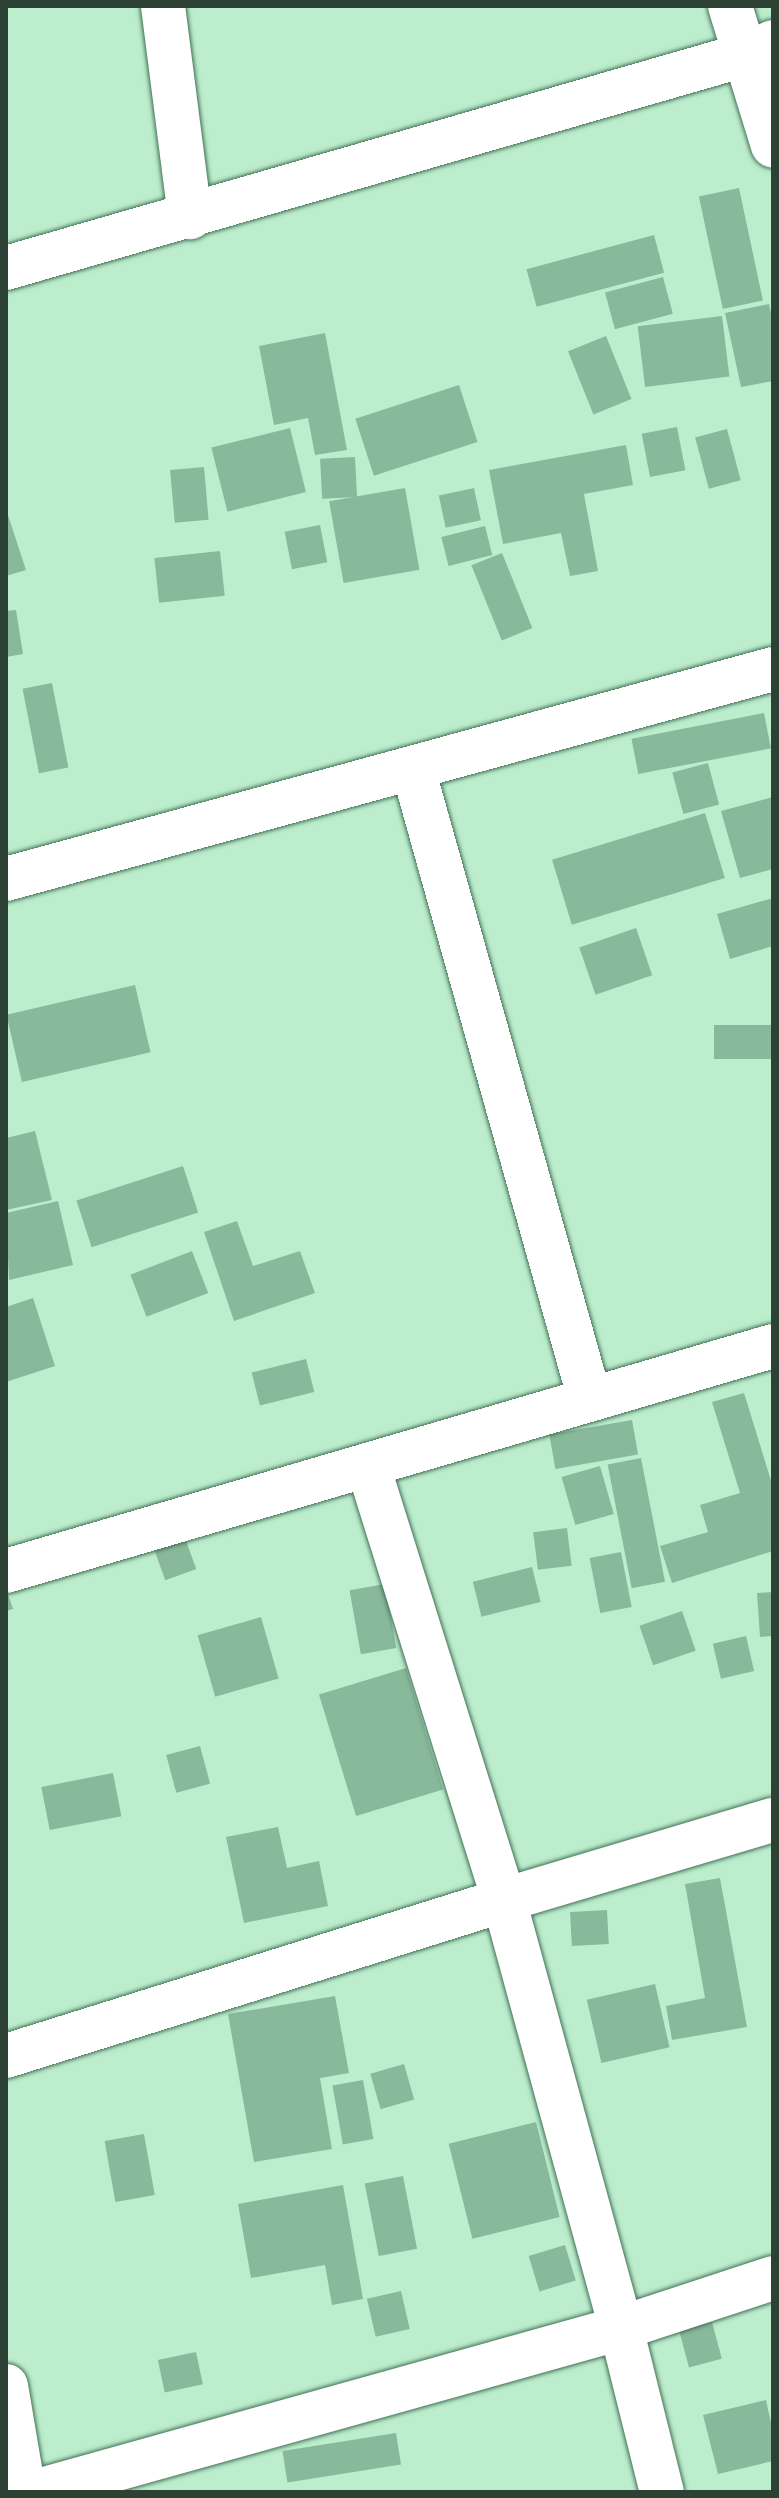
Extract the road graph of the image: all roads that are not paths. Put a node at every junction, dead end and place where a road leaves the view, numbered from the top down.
1 (163, 6) edge
2 (730, 6) edge
3 (759, 48) edge
4 (773, 146) edge
5 (190, 217) junction
6 (6, 268) edge
7 (773, 669) edge
8 (413, 769) junction
9 (6, 879) edge
10 (773, 1346) edge
11 (590, 1400) junction
12 (368, 1466) junction
13 (6, 1571) edge
14 (773, 1820) edge
15 (504, 1900) junction
16 (6, 2056) edge
17 (773, 2278) edge
18 (621, 2328) junction
19 (7, 2399) edge
20 (24, 2492) edge
21 (34, 2492) edge
22 (662, 2492) edge

1 - 5 street
2 - 3 street
3 - 4 street
3 - 5 street
5 - 6 street
7 - 8 street
8 - 9 street
8 - 11 street
10 - 11 street
11 - 12 street
12 - 13 street
12 - 15 street
14 - 15 street
15 - 16 street
15 - 18 street
17 - 18 street
18 - 21 street
18 - 22 street
19 - 20 street

